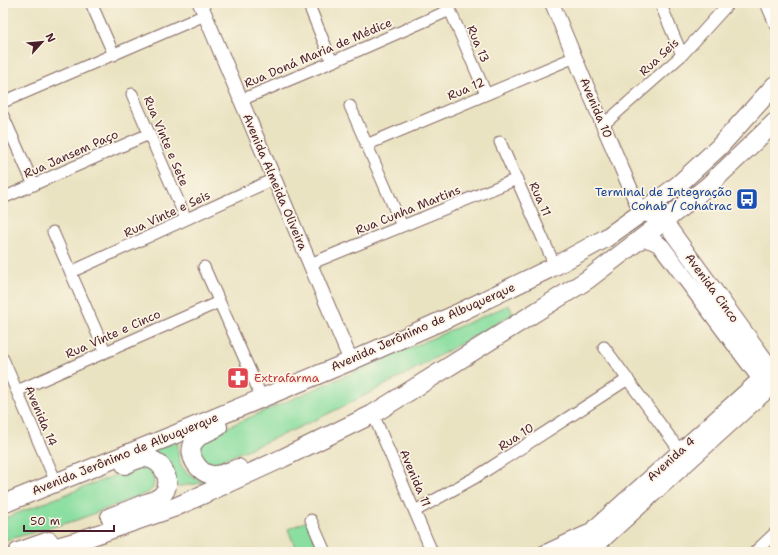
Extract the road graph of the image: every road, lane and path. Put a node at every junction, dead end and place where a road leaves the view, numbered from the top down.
1 (91, 3) edge
2 (308, 3) edge
3 (552, 3) edge
4 (660, 3) edge
5 (729, 3) edge
6 (766, 3) edge
7 (448, 6) edge
8 (203, 9) edge
9 (775, 24) edge
10 (114, 55) junction
11 (682, 55) junction
12 (575, 57) junction
13 (332, 62) junction
14 (775, 85) edge
15 (132, 94) dead end
16 (486, 94) junction
17 (241, 100) junction
18 (3, 102) edge
19 (350, 106) dead end
20 (3, 116) edge
21 (775, 122) edge
22 (603, 125) junction
23 (149, 134) junction
24 (500, 142) dead end
25 (366, 145) junction
26 (274, 179) junction
27 (517, 179) junction
28 (34, 184) junction
29 (3, 198) edge
30 (642, 213) junction
31 (186, 219) junction
32 (664, 221) junction
33 (402, 226) junction
34 (53, 232) dead end
35 (641, 239) junction
36 (310, 264) junction
37 (555, 266) junction
38 (204, 267) dead end
39 (71, 272) junction
40 (219, 302) junction
41 (604, 347) dead end
42 (105, 351) junction
43 (3, 359) edge
44 (351, 360) junction
45 (771, 379) edge
46 (628, 380) junction
47 (17, 391) junction
48 (262, 398) junction
49 (373, 414) junction
50 (680, 451) junction
51 (56, 482) junction
52 (3, 504) edge
53 (3, 509) edge
54 (415, 511) junction
55 (311, 520) dead end
56 (598, 526) junction
57 (775, 534) edge
58 (77, 547) edge
59 (18, 552) edge
60 (38, 552) edge
61 (325, 552) edge
62 (432, 552) edge
63 (542, 552) edge
64 (568, 552) edge
65 (589, 552) edge
66 (755, 552) edge

1 - 10 street
2 - 13 street
3 - 12 street, Avenida 10
4 - 11 street
5 - 11 street, Rua Seis
6 - 9 street
7 - 13 street, Rua Doná Maria de Médice
7 - 16 street, Rua 13
8 - 10 street
8 - 17 street, Avenida Almeida Oliveira
10 - 18 street
11 - 22 street, Rua Seis
12 - 16 street, Rua 12
12 - 22 street, Avenida 10
13 - 17 street, Rua Doná Maria de Médice
14 - 30 main road, Avenida Jerônimo de Albuquerque
15 - 23 street, Rua Vinte e Sete
16 - 25 street, Rua 12
17 - 26 street, Avenida Almeida Oliveira
19 - 25 street
20 - 28 street
21 - 32 main road
22 - 30 street, Avenida 10
23 - 28 street, Rua Jansem Paço
23 - 31 street, Rua Vinte e Sete
24 - 27 street, Rua 11
25 - 33 street
26 - 31 street, Rua Vinte e Seis
26 - 36 street, Avenida Almeida Oliveira
27 - 33 street, Rua Cunha Martins
27 - 37 street, Rua 11
28 - 29 street, Rua Jansem Paço
30 - 32 main road
30 - 37 main road, Avenida Jerônimo de Albuquerque
31 - 39 street, Rua Vinte e Seis
32 - 35 main road
32 - 45 main road, Avenida Cinco
33 - 36 street, Rua Cunha Martins
34 - 39 street
35 - 45 main road, Avenida Cinco
35 - 49 main road
36 - 44 street, Avenida Almeida Oliveira
37 - 44 main road, Avenida Jerônimo de Albuquerque
38 - 40 street
39 - 42 street
40 - 42 street, Rua Vinte e Cinco
40 - 48 street
41 - 46 street
42 - 47 street, Rua Vinte e Cinco
43 - 47 street, Avenida 14
44 - 48 main road, Avenida Jerônimo de Albuquerque
44 - 49 main road
45 - 50 main road, Avenida 4
45 - 65 main road, Avenida 4
46 - 50 street
46 - 54 street, Rua 10
47 - 51 street, Avenida 14
48 - 51 main road, Avenida Jerônimo de Albuquerque
49 - 54 street, Avenida 11
49 - 58 main road
50 - 56 main road, Avenida 4
51 - 52 main road, Avenida Jerônimo de Albuquerque
53 - 59 main road
54 - 62 street, Avenida 11
55 - 61 street
56 - 63 street
56 - 64 main road, Avenida 4
57 - 66 street
58 - 60 main road

